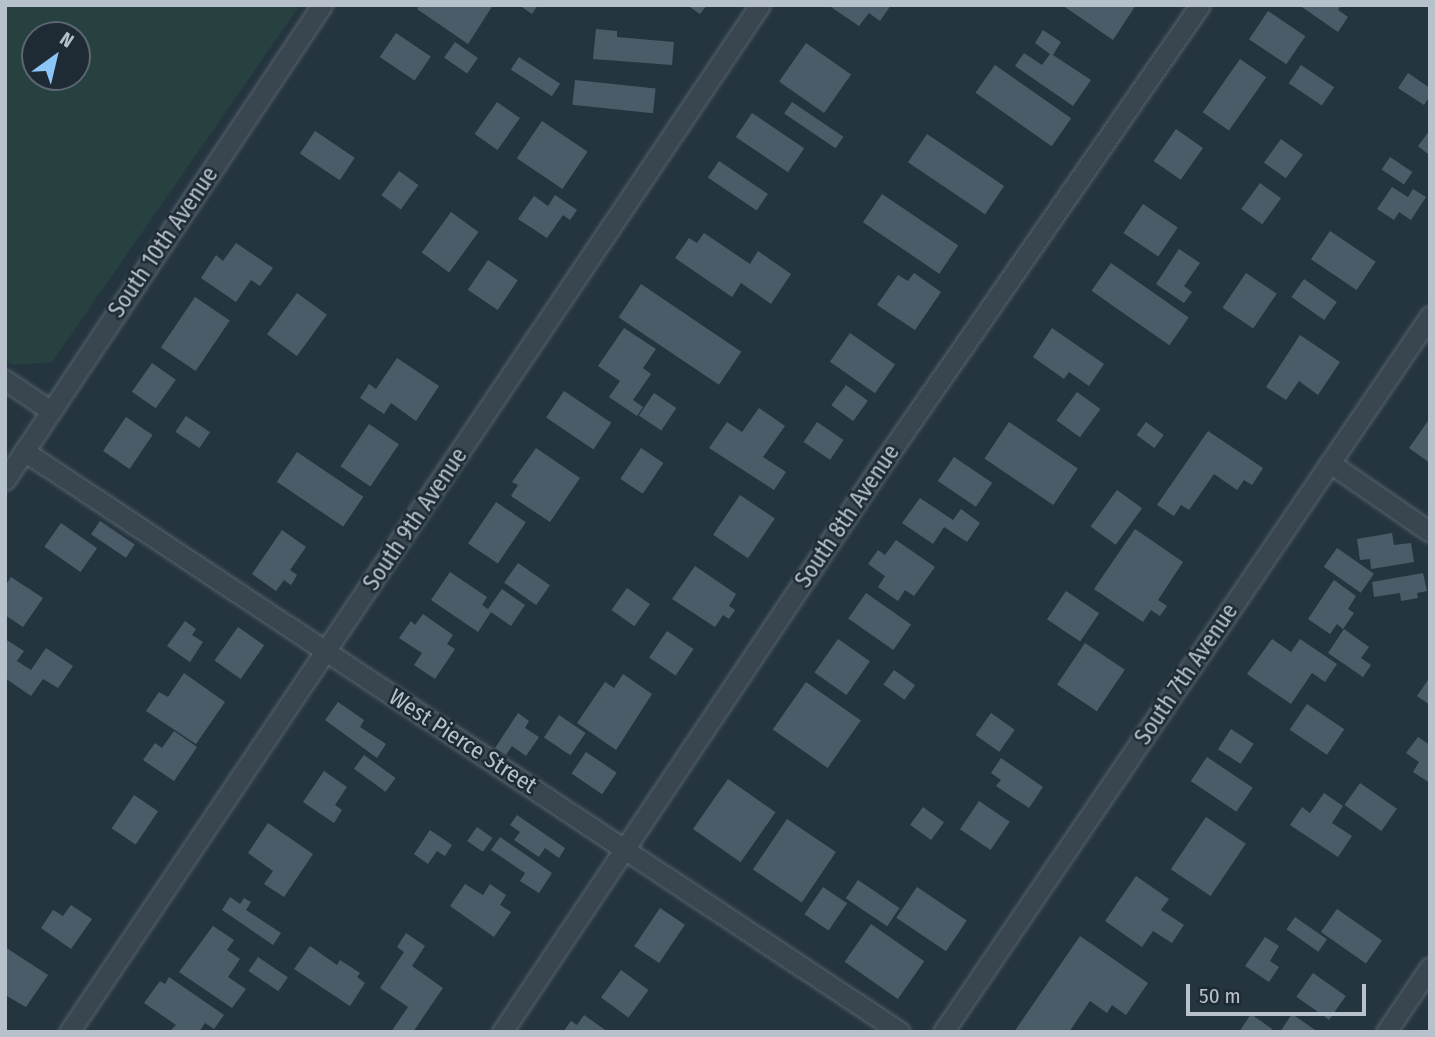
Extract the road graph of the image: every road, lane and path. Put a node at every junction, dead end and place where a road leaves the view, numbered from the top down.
1 (322, 5) edge
2 (760, 5) edge
3 (1200, 5) edge
4 (1430, 316) edge
5 (5, 380) edge
6 (51, 411) junction
7 (24, 452) junction
8 (1330, 463) junction
9 (5, 480) edge
10 (1430, 532) edge
11 (326, 652) junction
12 (626, 847) junction
13 (1430, 967) edge
14 (69, 1032) edge
15 (502, 1032) edge
16 (900, 1032) edge
17 (943, 1032) edge
18 (1386, 1032) edge

1 - 6 street, South 10th Avenue
2 - 11 street, South 9th Avenue
3 - 12 street, South 8th Avenue
4 - 8 street, South 7th Avenue
5 - 6 street
6 - 7 street, South 10th Avenue
7 - 9 street, South 10th Avenue
7 - 11 street, West Pierce Street
8 - 10 street
8 - 17 street, South 7th Avenue
11 - 12 street, West Pierce Street
11 - 14 street, South 9th Avenue
12 - 15 street, South 8th Avenue
12 - 16 street, West Pierce Street
13 - 18 street

